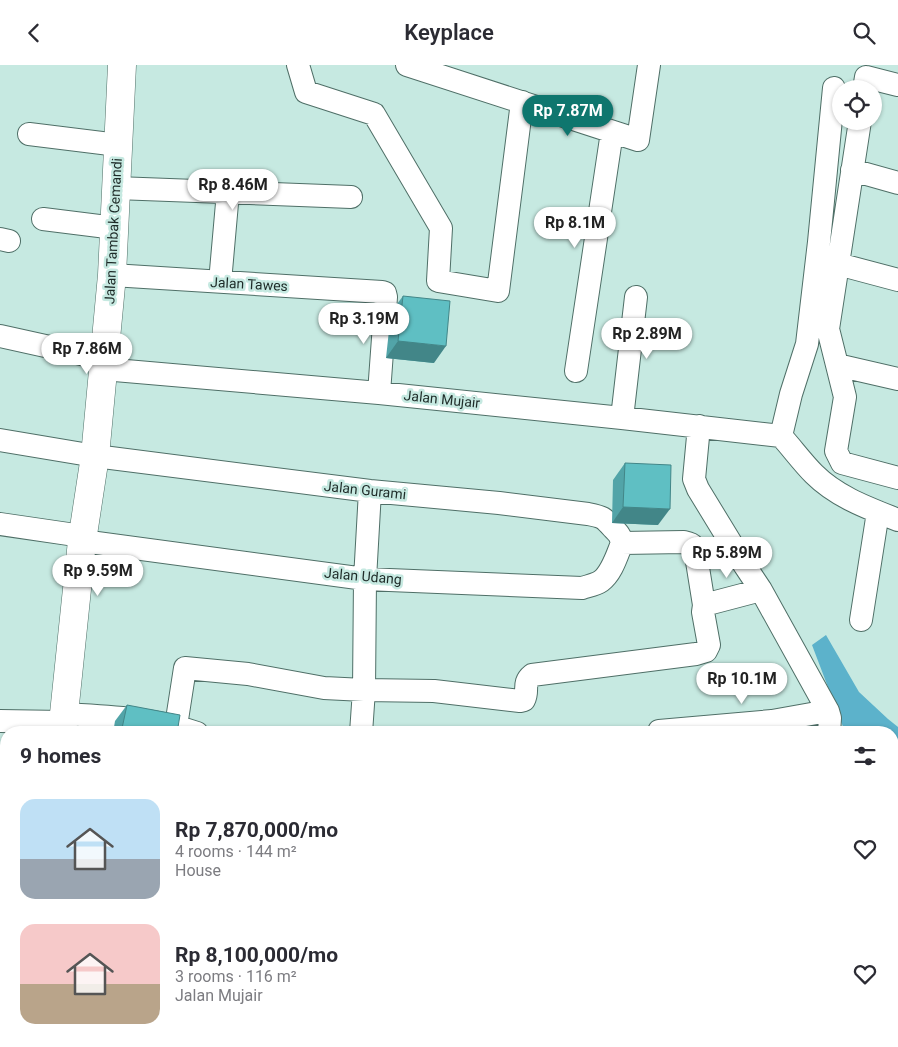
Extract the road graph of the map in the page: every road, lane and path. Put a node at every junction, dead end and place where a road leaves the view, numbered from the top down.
1 (122, 65) edge
2 (298, 65) edge
3 (407, 65) edge
4 (649, 65) edge
5 (866, 80) edge
6 (878, 80) edge
7 (882, 81) edge
8 (898, 85) edge
9 (522, 102) junction
10 (832, 109) edge
11 (859, 130) edge
12 (612, 132) junction
13 (29, 134) dead end
14 (118, 145) junction
15 (852, 170) junction
16 (898, 183) edge
17 (116, 188) junction
18 (228, 192) junction
19 (351, 197) dead end
20 (43, 219) dead end
21 (115, 228) junction
22 (838, 264) junction
23 (112, 275) junction
24 (898, 280) edge
25 (220, 282) junction
26 (636, 297) dead end
27 (0, 335) edge
28 (103, 364) junction
29 (837, 365) junction
30 (576, 371) dead end
31 (898, 379) edge
32 (379, 393) junction
33 (622, 418) junction
34 (702, 426) junction
35 (781, 436) junction
36 (0, 440) edge
37 (94, 456) junction
38 (898, 478) edge
39 (370, 491) junction
40 (888, 516) edge
41 (0, 524) edge
42 (82, 539) junction
43 (622, 543) junction
44 (365, 579) junction
45 (762, 590) junction
46 (704, 605) junction
47 (862, 620) dead end
48 (364, 690) junction
49 (0, 721) edge
50 (829, 722) edge
51 (63, 723) edge
52 (172, 726) edge
53 (187, 726) edge
54 (361, 726) edge
55 (716, 726) edge

1 - 14 street, Jalan Tambak Cemandi
2 - 9 street
3 - 9 street
4 - 12 street
5 - 6 street
7 - 8 street
9 - 12 street
10 - 35 street
11 - 15 street
12 - 30 street
13 - 14 street
14 - 17 street, Jalan Tambak Cemandi
15 - 16 street
15 - 22 street
17 - 18 street
17 - 21 street, Jalan Tambak Cemandi
18 - 19 street
18 - 25 street
20 - 21 street
21 - 23 street, Jalan Tambak Cemandi
22 - 24 street
22 - 29 street
23 - 25 street, Jalan Tawes
23 - 28 street, Jalan Tambak Cemandi
25 - 32 street, Jalan Tawes
26 - 33 street
27 - 28 street, Jalan Mujair
28 - 32 street, Jalan Mujair
28 - 37 street, Jalan Tambak Cemandi
29 - 31 street
29 - 38 street
32 - 33 street, Jalan Mujair
33 - 34 street, Jalan Mujair
34 - 35 street, Jalan Mujair
34 - 45 street
35 - 40 street
36 - 37 street, Jalan Gurami
37 - 39 street, Jalan Gurami
37 - 42 street, Jalan Tambak Cemandi
39 - 43 street, Jalan Gurami
39 - 44 street
40 - 47 street
41 - 42 street, Jalan Udang
42 - 44 street, Jalan Udang
42 - 51 street, Jalan Tambak Cemandi
43 - 44 street, Jalan Udang
43 - 46 street
44 - 48 street
45 - 46 street
45 - 50 street
46 - 48 street
48 - 53 street
48 - 54 street
49 - 51 street
50 - 55 street
51 - 52 street

